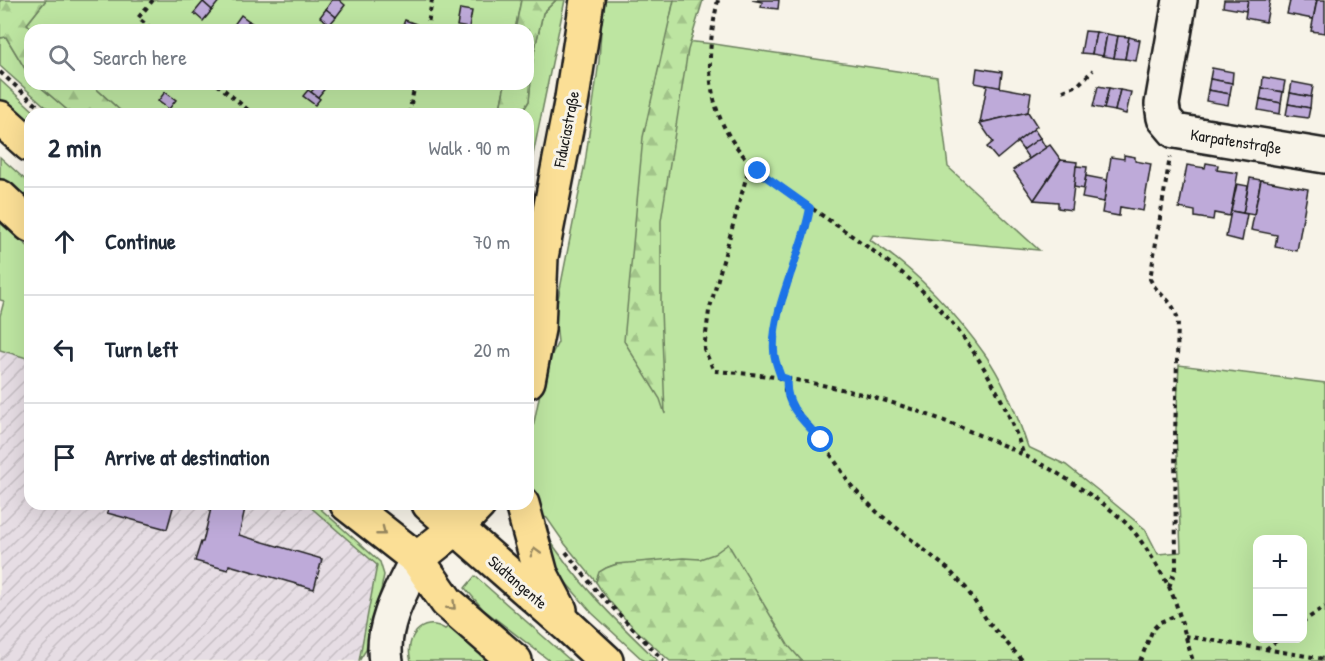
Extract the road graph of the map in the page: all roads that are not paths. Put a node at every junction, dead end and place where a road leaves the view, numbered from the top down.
1 (587, 0) edge
2 (1180, 0) edge
3 (0, 118) edge
4 (24, 140) edge
5 (1325, 156) edge
6 (0, 197) edge
7 (24, 219) edge
8 (541, 257) junction
9 (534, 276) edge
10 (534, 350) edge
11 (355, 510) edge
12 (524, 510) edge
13 (439, 511) edge
14 (417, 559) junction
15 (567, 625) junction
16 (386, 661) edge
17 (515, 661) edge
18 (606, 661) edge

1 - 8 main road, Fiduciastraße
2 - 5 street, Karpatenstraße
3 - 4 main road
6 - 7 main road
8 - 9 main road, Fiduciastraße
8 - 10 main road, Fiduciastraße
11 -> 14 main road
15 -> 12 main road
13 - 14 main road
13 - 15 main road, Südtangente
14 - 16 street
14 -> 17 main road
15 - 18 main road, Südtangente

